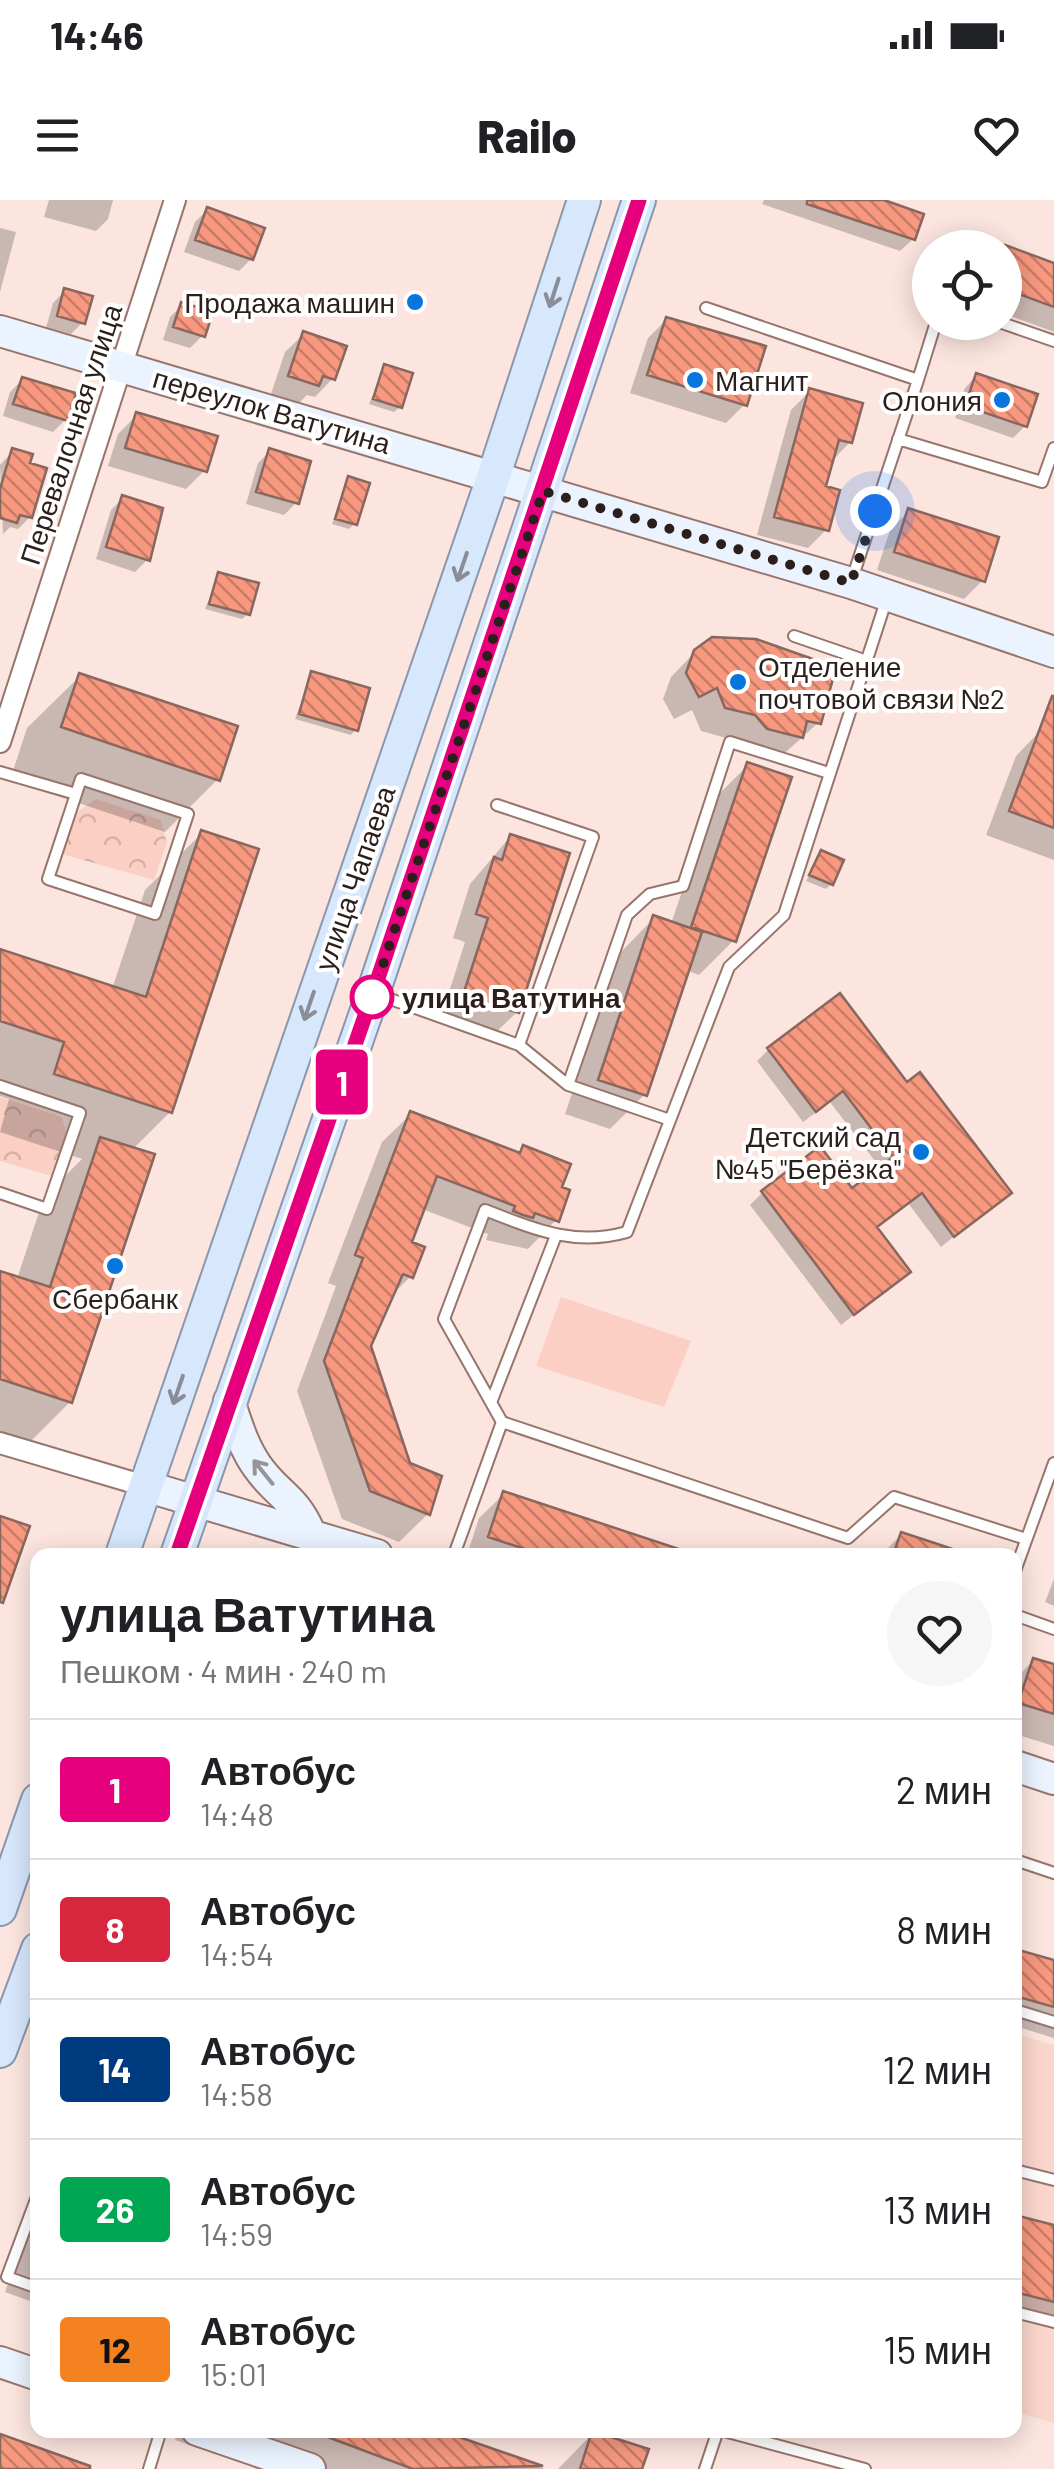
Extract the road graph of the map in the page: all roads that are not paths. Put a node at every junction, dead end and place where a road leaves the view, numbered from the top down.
1 (175, 200) edge
2 (584, 200) edge
3 (639, 200) edge
4 (706, 308) dead end
5 (1022, 330) edge
6 (0, 332) edge
7 (930, 340) edge
8 (1054, 340) edge
9 (120, 366) junction
10 (918, 380) junction
11 (898, 439) junction
12 (1054, 448) edge
13 (494, 475) junction
14 (1042, 482) junction
15 (1054, 487) edge
16 (543, 491) junction
17 (851, 583) junction
18 (888, 595) junction
19 (794, 636) dead end
20 (1054, 652) edge
21 (867, 662) junction
22 (0, 742) edge
23 (0, 772) edge
24 (829, 773) junction
25 (76, 794) junction
26 (497, 804) dead end
27 (373, 993) junction
28 (519, 1045) junction
29 (568, 1085) junction
30 (0, 1086) edge
31 (670, 1120) junction
32 (0, 1193) edge
33 (555, 1238) junction
34 (229, 1400) junction
35 (492, 1400) junction
36 (502, 1422) junction
37 (0, 1443) edge
38 (1054, 1464) edge
39 (144, 1486) junction
40 (196, 1499) junction
41 (310, 1533) junction
42 (1026, 1539) junction
43 (124, 1548) edge
44 (179, 1548) edge
45 (355, 1548) edge
46 (457, 1548) edge
47 (1022, 1551) edge
48 (1022, 1618) edge
49 (1054, 1629) edge
50 (1022, 1768) edge
51 (1054, 1779) edge
52 (30, 1823) edge
53 (1022, 1862) edge
54 (1054, 1873) edge
55 (0, 1909) edge
56 (30, 1970) edge
57 (1022, 2012) edge
58 (1054, 2022) edge
59 (0, 2051) edge
60 (1022, 2172) edge
61 (1054, 2180) edge
62 (30, 2216) edge
63 (30, 2285) edge
64 (1022, 2314) edge
65 (1054, 2322) edge
66 (0, 2362) edge
67 (30, 2372) edge
68 (159, 2438) edge
69 (219, 2438) edge
70 (716, 2438) edge
71 (749, 2438) edge
72 (303, 2468) edge
73 (149, 2469) edge
74 (705, 2469) edge
75 (865, 2469) edge

1 - 9 street, Перевалочная улица
2 -> 13 main road, улица Чапаева
3 - 16 main road, улица Чапаева
4 - 10 lane
5 - 8 lane
6 - 9 main road, переулок Ватутина
7 - 10 lane
9 - 13 main road, переулок Ватутина
9 - 22 street, Перевалочная улица
10 - 11 lane
11 - 14 lane
11 - 17 lane
12 - 14 lane
13 - 16 main road, переулок Ватутина
13 -> 39 main road, улица Чапаева
14 - 15 lane
16 - 17 main road
16 - 27 main road, улица Чапаева
17 - 18 main road
18 - 20 main road
18 - 21 lane
19 - 21 lane
21 - 24 lane
23 - 25 lane
24 - 29 lane
24 - 31 lane
25 - 25 lane
26 - 28 lane
27 - 28 lane
27 - 34 main road, улица Чапаева
28 - 29 lane
29 - 31 lane
30 - 32 lane
31 - 33 lane
33 - 35 lane
33 - 35 lane
34 - 40 main road, улица Чапаева
41 -> 34 main road
35 - 36 lane
36 - 42 lane
36 - 46 lane
37 - 39 street
38 - 42 lane
39 - 40 main road
39 - 43 main road, улица Чапаева
40 - 41 main road
40 - 44 main road, улица Чапаева
41 - 45 main road
42 - 47 lane
48 - 49 lane
50 - 51 main road
52 - 55 main road
53 - 54 lane
56 - 59 main road
57 - 58 lane
60 - 61 lane
62 - 63 lane
64 - 65 lane
66 - 67 main road
68 - 73 lane
69 - 72 main road
70 - 74 lane
71 - 75 lane

